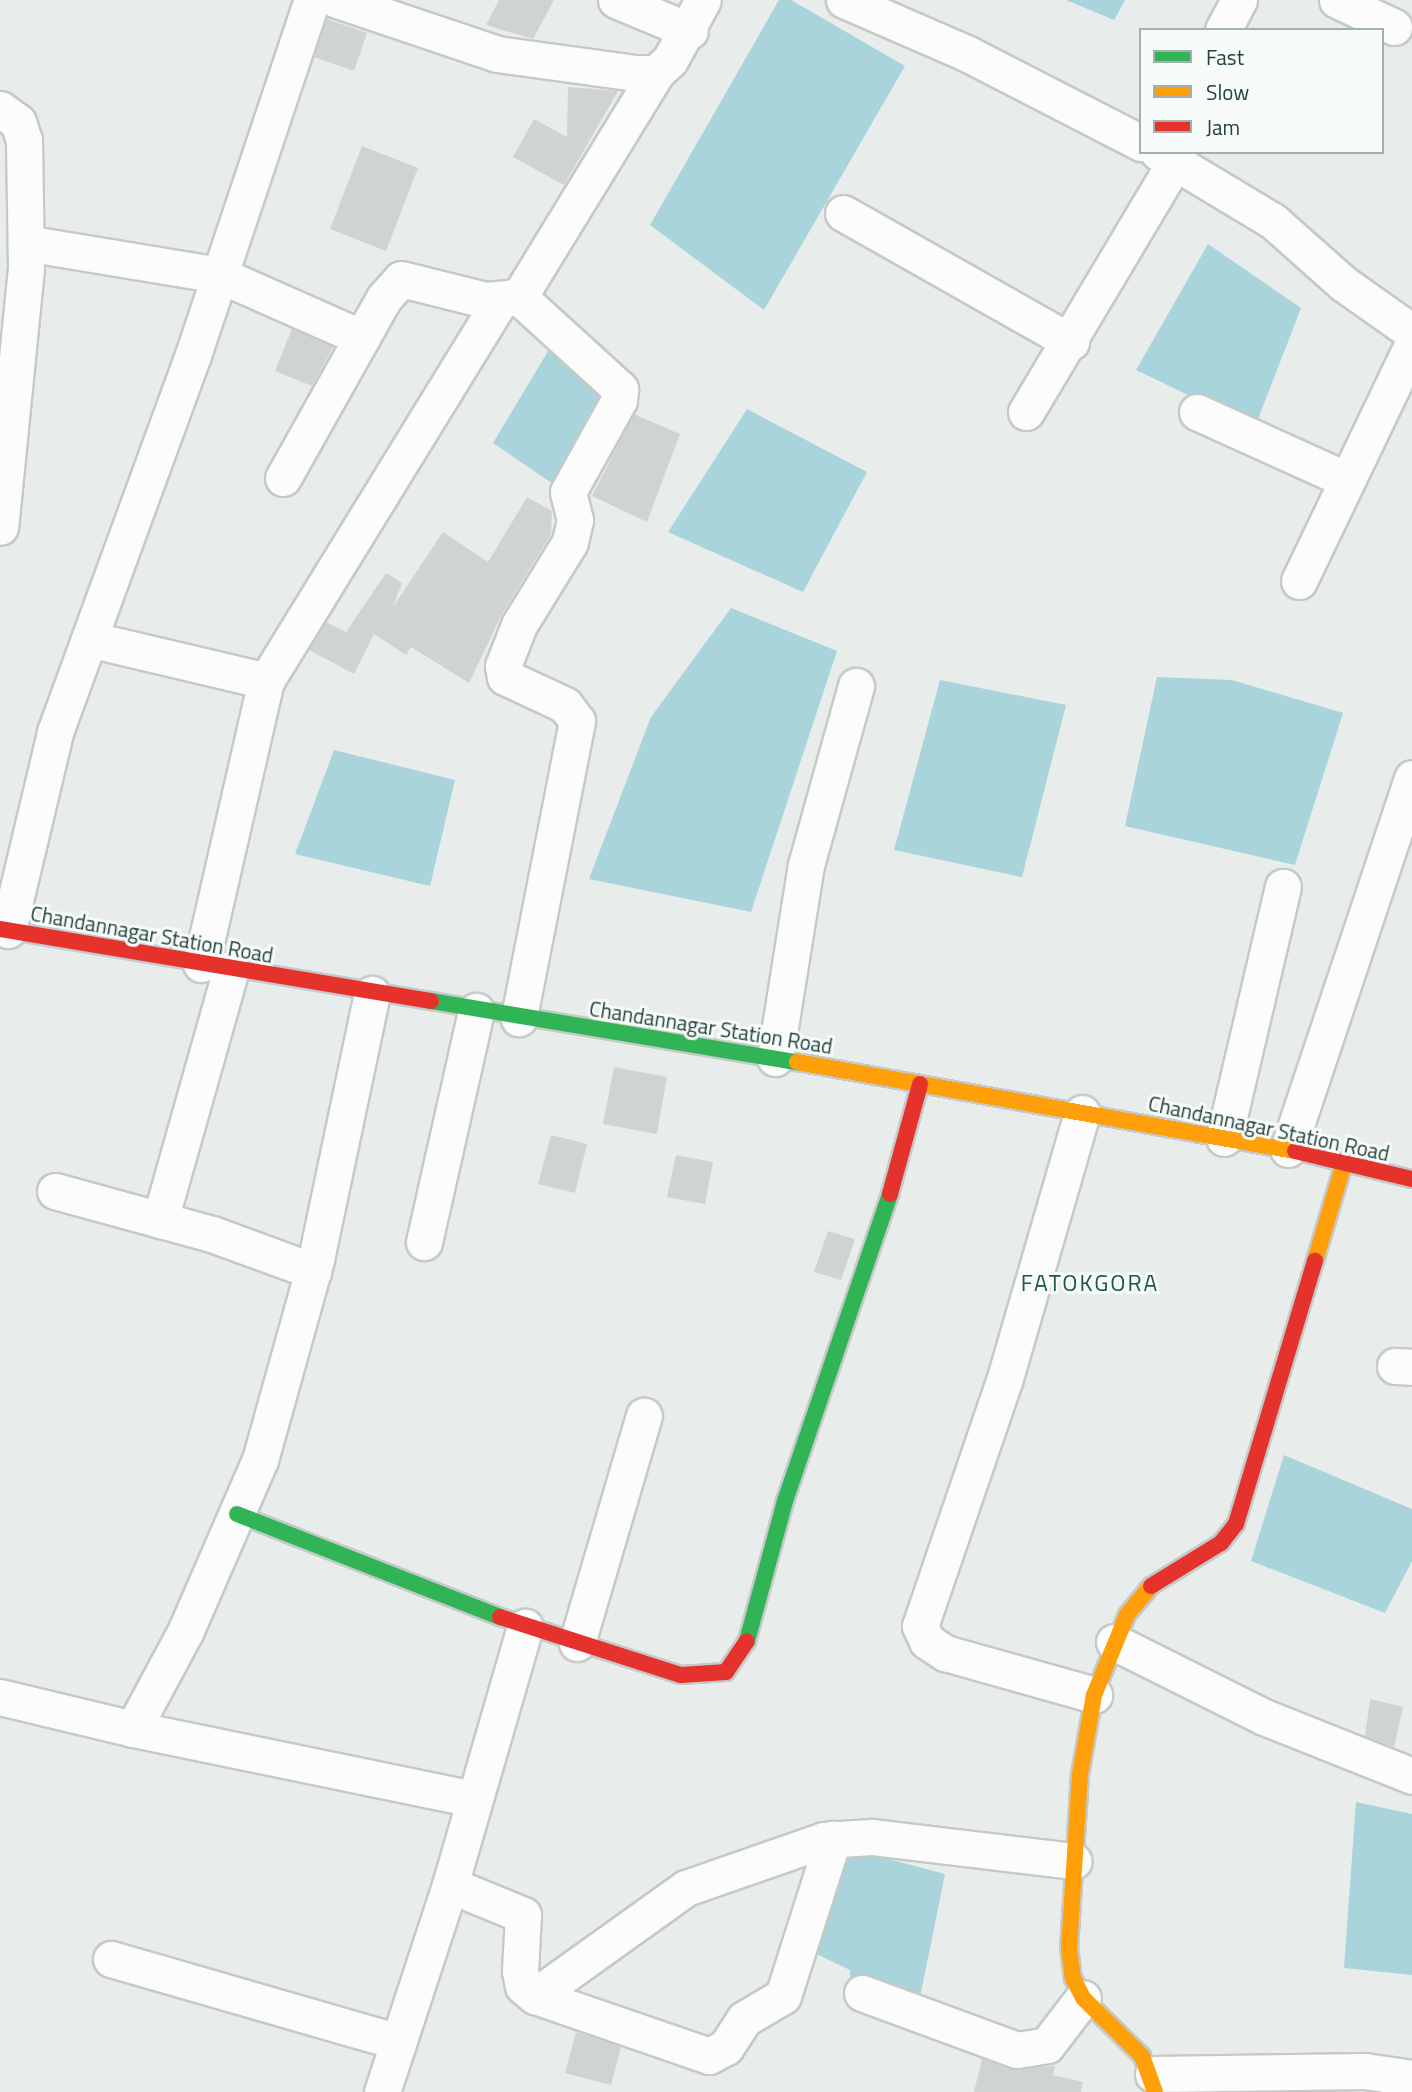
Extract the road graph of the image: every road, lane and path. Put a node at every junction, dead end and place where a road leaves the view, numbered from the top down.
1 (312, 0) edge
2 (337, 0) edge
3 (615, 0) edge
4 (844, 0) edge
5 (1239, 0) edge
6 (1337, 0) edge
7 (696, 16) edge
8 (1394, 27) dead end
9 (1224, 28) edge
10 (656, 74) junction
11 (0, 109) edge
12 (1139, 142) edge
13 (1166, 158) edge
14 (844, 213) dead end
15 (26, 243) junction
16 (220, 275) junction
17 (510, 298) junction
18 (1412, 332) edge
19 (362, 338) junction
20 (1071, 342) junction
21 (1412, 345) edge
22 (1026, 412) dead end
23 (1197, 412) dead end
24 (283, 478) dead end
25 (1347, 480) junction
26 (0, 527) edge
27 (1299, 581) dead end
28 (89, 639) junction
29 (266, 681) junction
30 (856, 687) dead end
31 (1412, 778) edge
32 (1283, 887) dead end
33 (4, 930) edge
34 (216, 967) junction
35 (372, 994) junction
36 (476, 1012) junction
37 (519, 1018) junction
38 (775, 1058) junction
39 (920, 1084) junction
40 (1082, 1113) junction
41 (1224, 1138) junction
42 (1287, 1149) junction
43 (1344, 1163) junction
44 (1412, 1179) edge
45 (55, 1191) dead end
46 (160, 1220) junction
47 (424, 1242) dead end
48 (313, 1271) junction
49 (645, 1416) dead end
50 (237, 1514) junction
51 (525, 1627) junction
52 (1114, 1642) junction
53 (577, 1643) junction
54 (1094, 1696) junction
55 (0, 1697) edge
56 (132, 1728) junction
57 (1412, 1776) edge
58 (473, 1799) junction
59 (833, 1839) junction
60 (1074, 1861) junction
61 (450, 1885) junction
62 (111, 1959) dead end
63 (862, 1993) dead end
64 (535, 1996) junction
65 (1083, 1998) junction
66 (398, 2042) junction
67 (1412, 2078) edge
68 (1154, 2083) edge
69 (382, 2092) edge

1 - 16 street
2 - 10 street
3 - 7 street
4 - 12 street
5 - 9 street
6 - 8 street
7 - 10 street
10 - 17 street
11 - 15 street
13 - 18 street
13 - 20 street
14 - 20 street
15 - 16 street
15 - 26 street
16 - 19 street
16 - 28 street
17 - 19 street
17 - 29 street
17 - 37 street
19 - 24 street
20 - 22 street
21 - 25 street
23 - 25 street
25 - 27 street
28 - 29 street
28 - 33 street
29 - 34 street
30 - 38 street
31 - 42 street
32 - 41 street
33 - 34 street, Chandannagar Station Road
34 - 35 street, Chandannagar Station Road
34 - 46 street
35 - 36 street, Chandannagar Station Road
35 - 48 street
36 - 37 street, Chandannagar Station Road
36 - 47 street
37 - 38 street, Chandannagar Station Road
38 - 39 street, Chandannagar Station Road
39 - 40 street, Chandannagar Station Road
39 - 53 street
40 - 41 street, Chandannagar Station Road
40 - 54 street
41 - 42 street, Chandannagar Station Road
42 - 43 street, Chandannagar Station Road
43 - 44 street, Chandannagar Station Road
43 - 52 street
45 - 46 street
46 - 48 street
48 - 50 street
49 - 53 street
50 - 51 street
50 - 56 street
51 - 53 street
51 - 58 street
52 - 54 street
52 - 57 street
54 - 60 street
55 - 56 street
56 - 58 street
58 - 61 street
59 - 60 street
59 - 64 street
59 - 64 street
60 - 65 street
61 - 64 street
61 - 66 street
62 - 66 street
63 - 65 street
65 - 68 street
66 - 69 street
67 - 68 street

